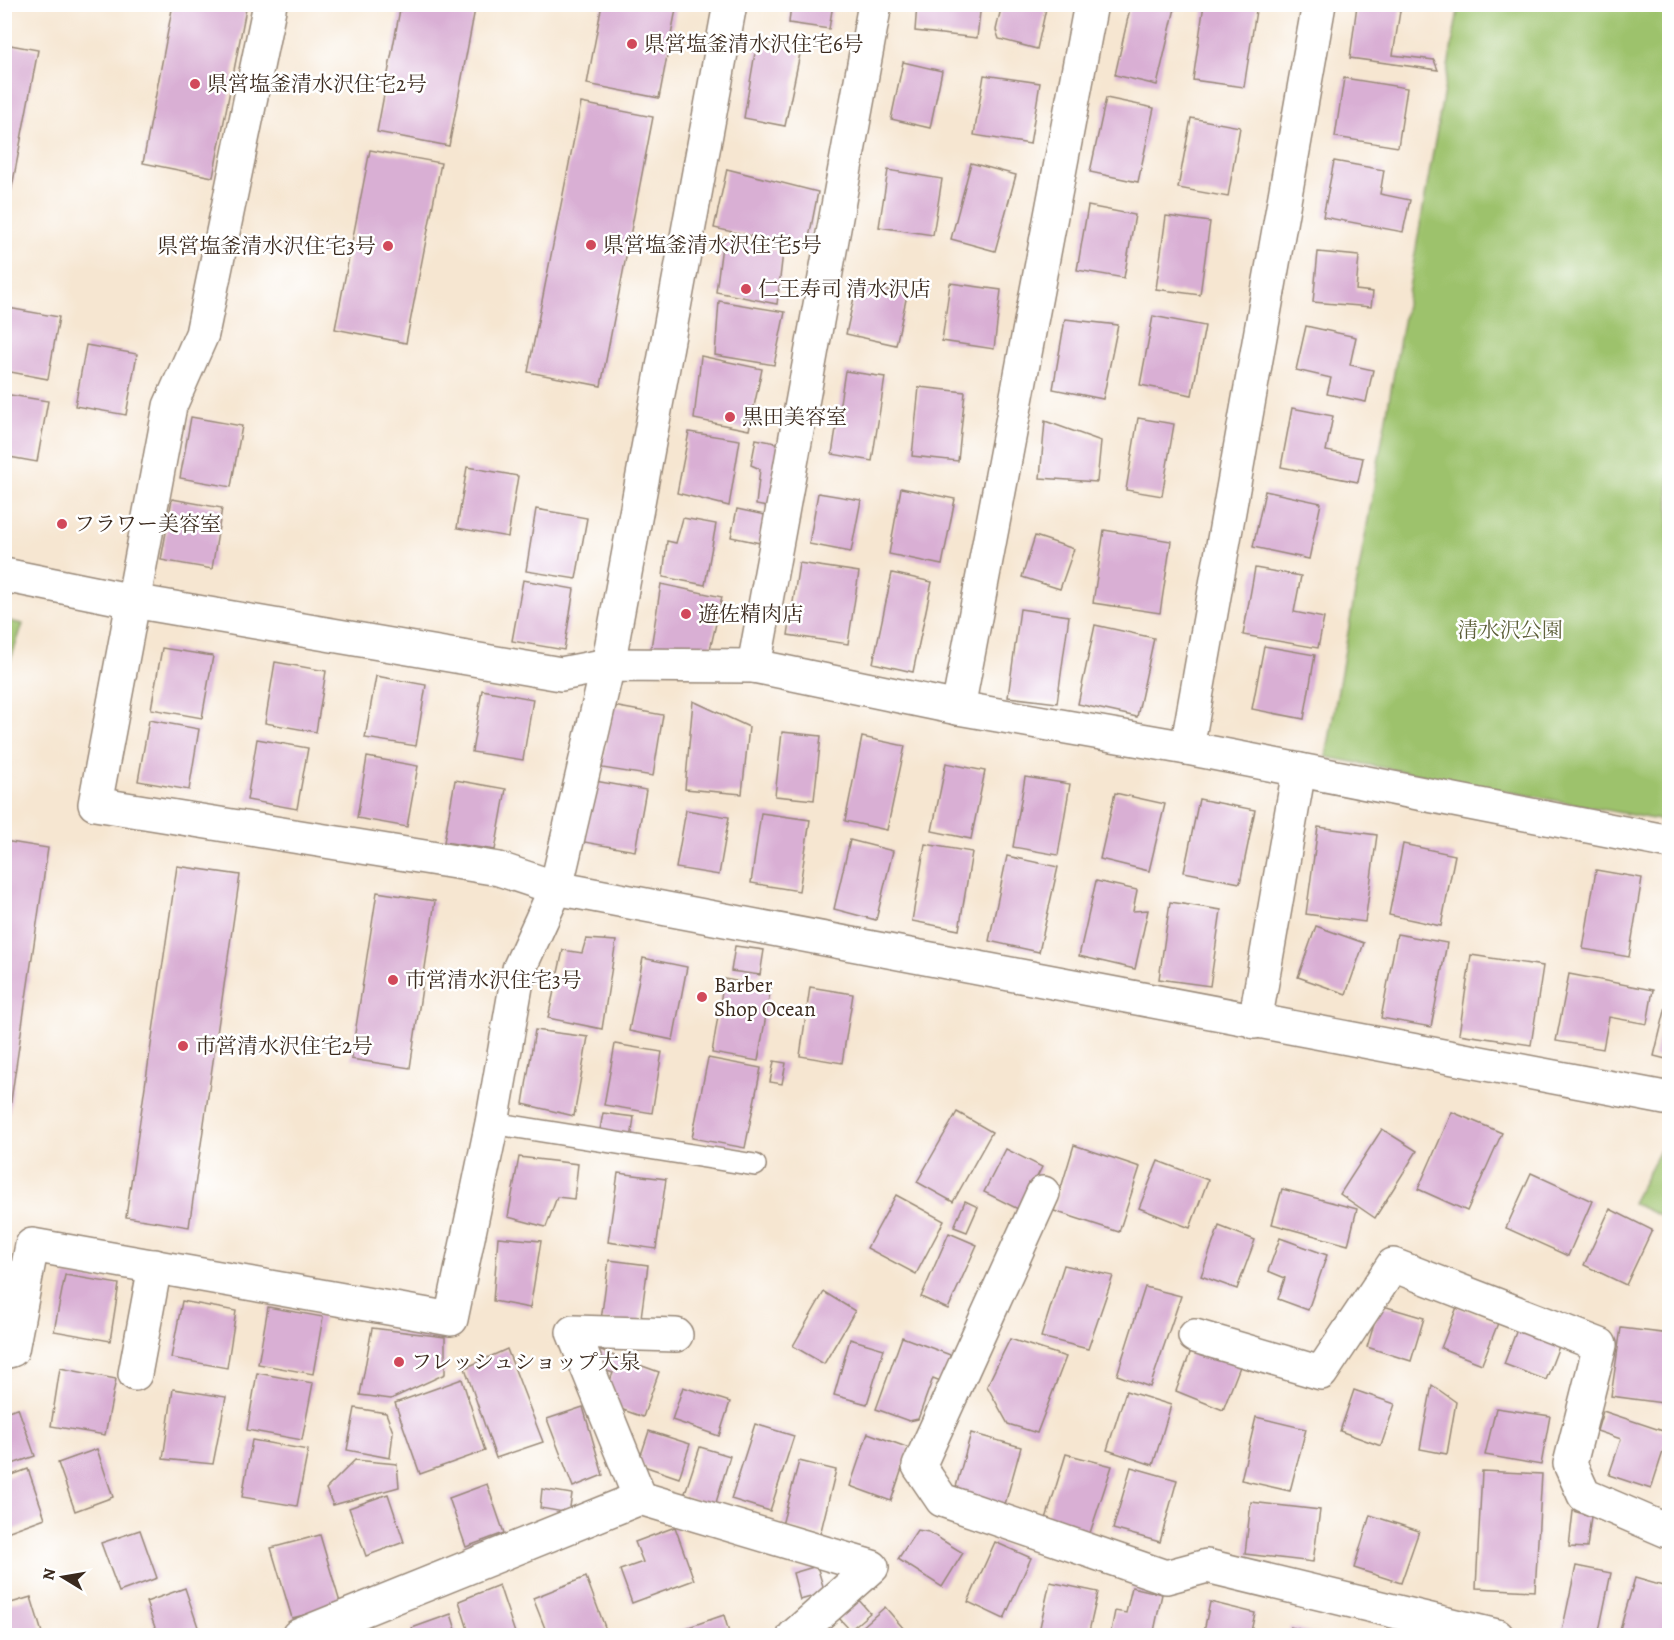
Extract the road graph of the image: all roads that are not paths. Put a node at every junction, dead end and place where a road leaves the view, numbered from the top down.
1 (270, 4) edge
2 (730, 4) edge
3 (876, 4) edge
4 (1091, 4) edge
5 (1318, 4) edge
6 (4, 574) edge
7 (133, 601) junction
8 (608, 665) junction
9 (754, 666) junction
10 (958, 708) junction
11 (1187, 748) junction
12 (1299, 770) junction
13 (1670, 842) edge
14 (556, 888) junction
15 (1255, 1022) junction
16 (1670, 1099) edge
17 (492, 1123) junction
18 (754, 1165) dead end
19 (1043, 1193) dead end
20 (155, 1266) junction
21 (676, 1335) dead end
22 (1195, 1336) dead end
23 (4, 1352) edge
24 (135, 1374) dead end
25 (639, 1498) junction
26 (1670, 1532) edge
27 (298, 1635) edge
28 (794, 1635) edge
29 (1497, 1635) edge

1 - 7 street
2 - 8 street
3 - 9 street
4 - 10 street
5 - 11 street
6 - 7 street
7 - 8 street
7 - 14 street
8 - 9 street
8 - 14 street
9 - 10 street
10 - 11 street
11 - 12 street
12 - 13 street
12 - 15 street
14 - 15 street
14 - 17 street
15 - 16 street
17 - 18 lane
17 - 20 street
19 - 29 street
20 - 23 street
20 - 24 street
21 - 25 street
22 - 26 street
25 - 27 street
25 - 28 street

